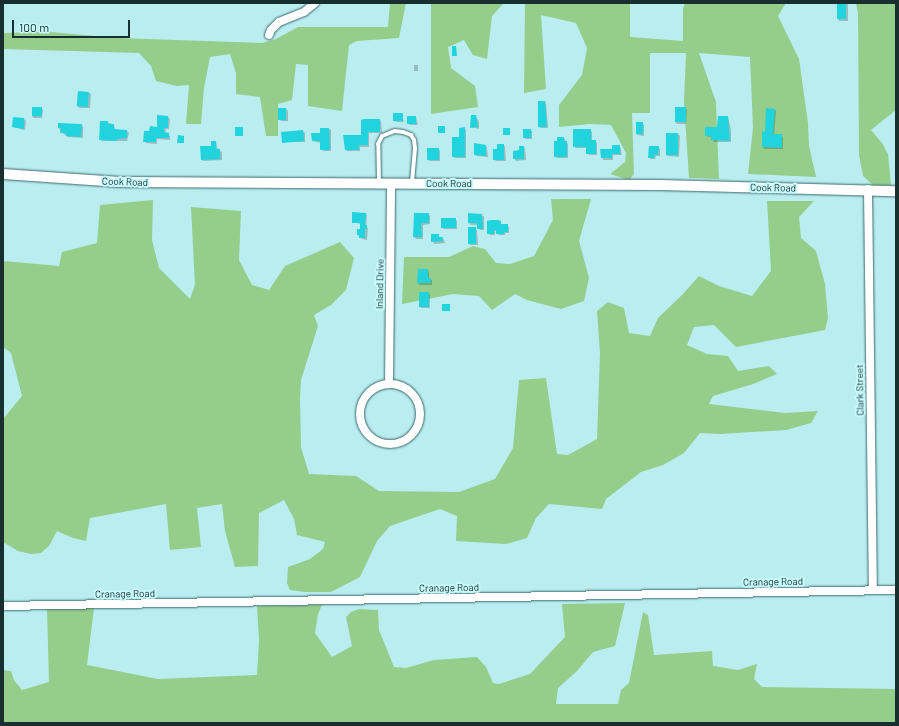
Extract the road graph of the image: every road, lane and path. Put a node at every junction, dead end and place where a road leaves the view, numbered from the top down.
1 (314, 3) edge
2 (269, 35) dead end
3 (3, 174) edge
4 (379, 184) junction
5 (391, 184) junction
6 (412, 184) junction
7 (868, 189) junction
8 (896, 191) edge
9 (389, 384) junction
10 (872, 590) junction
11 (896, 590) edge
12 (3, 606) edge

1 - 2 street
3 - 4 street, Cook Road
4 - 5 street, Cook Road
4 - 6 lane
5 - 6 street, Cook Road
5 - 9 street, Inland Drive
6 - 7 street, Cook Road
7 - 8 street, Cook Road
7 - 10 street, Clark Street
9 - 9 street
10 - 11 street, Cranage Road
10 - 12 street, Cranage Road

